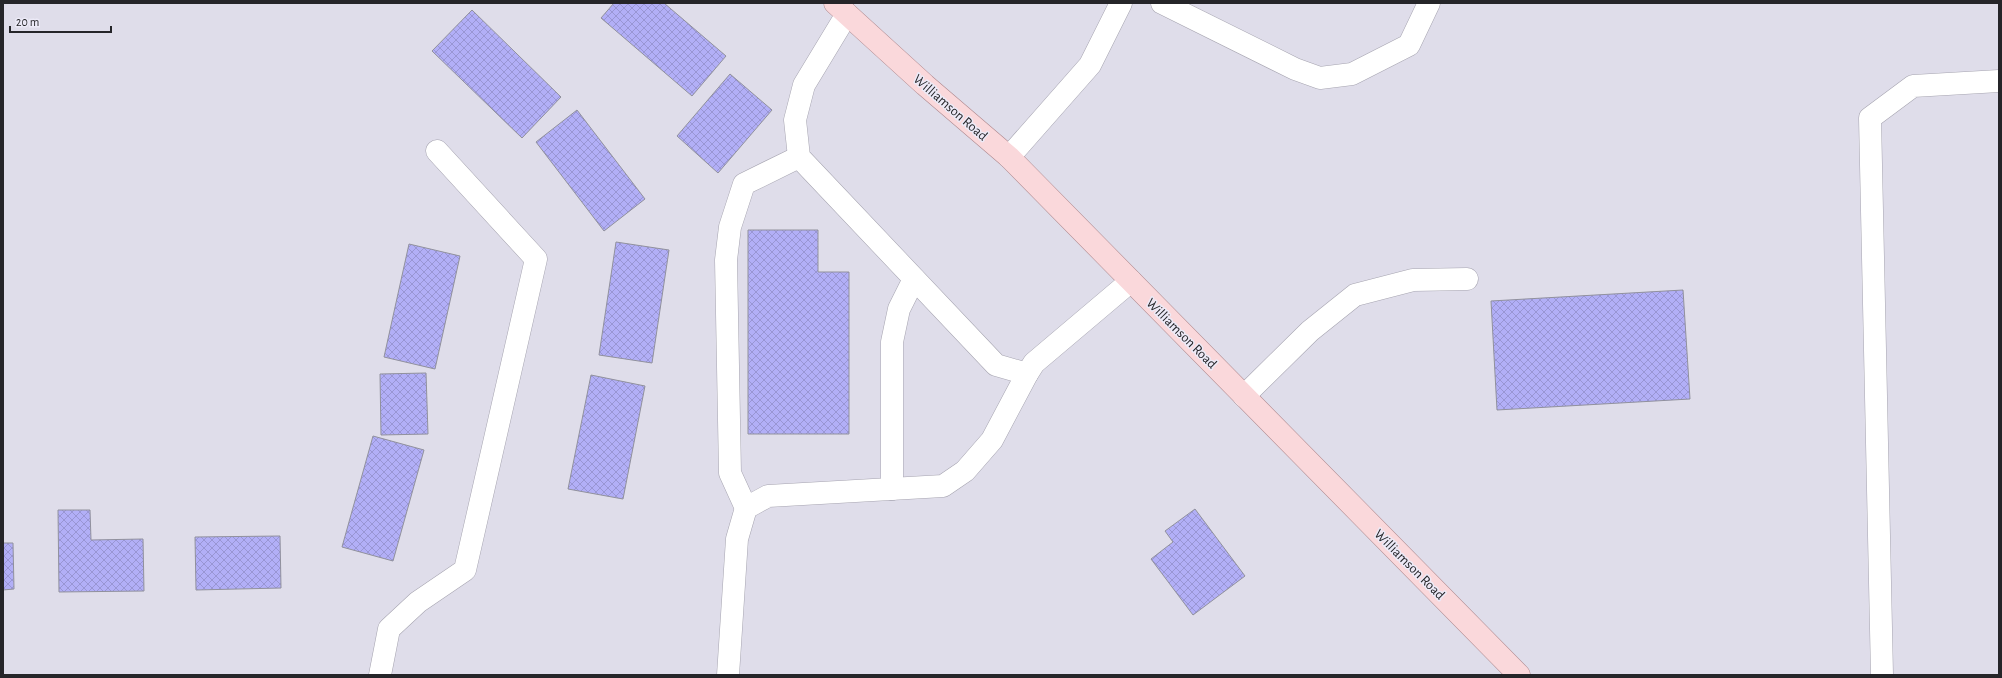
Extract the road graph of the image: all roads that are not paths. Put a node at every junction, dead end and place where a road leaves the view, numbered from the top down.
1 (1121, 3) edge
2 (1162, 3) edge
3 (1426, 4) edge
4 (841, 9) edge
5 (1999, 81) edge
6 (436, 151) dead end
7 (799, 157) junction
8 (1009, 157) junction
9 (914, 279) junction
10 (1468, 279) dead end
11 (1131, 280) junction
12 (1027, 374) junction
13 (1244, 396) junction
14 (892, 489) junction
15 (746, 508) junction
16 (380, 675) edge
17 (728, 675) edge
18 (1519, 675) edge
19 (1882, 675) edge

1 - 8 lane
2 - 3 lane
4 - 7 lane
4 - 8 main road, Williamson Road
5 - 19 lane
6 - 16 lane
7 - 9 lane
7 - 15 lane
8 - 11 main road, Williamson Road
9 - 12 lane
9 - 14 lane
10 - 13 lane
11 - 12 lane
11 - 13 main road, Williamson Road
12 - 14 lane
13 - 18 main road, Williamson Road
14 - 15 lane
15 - 17 lane

